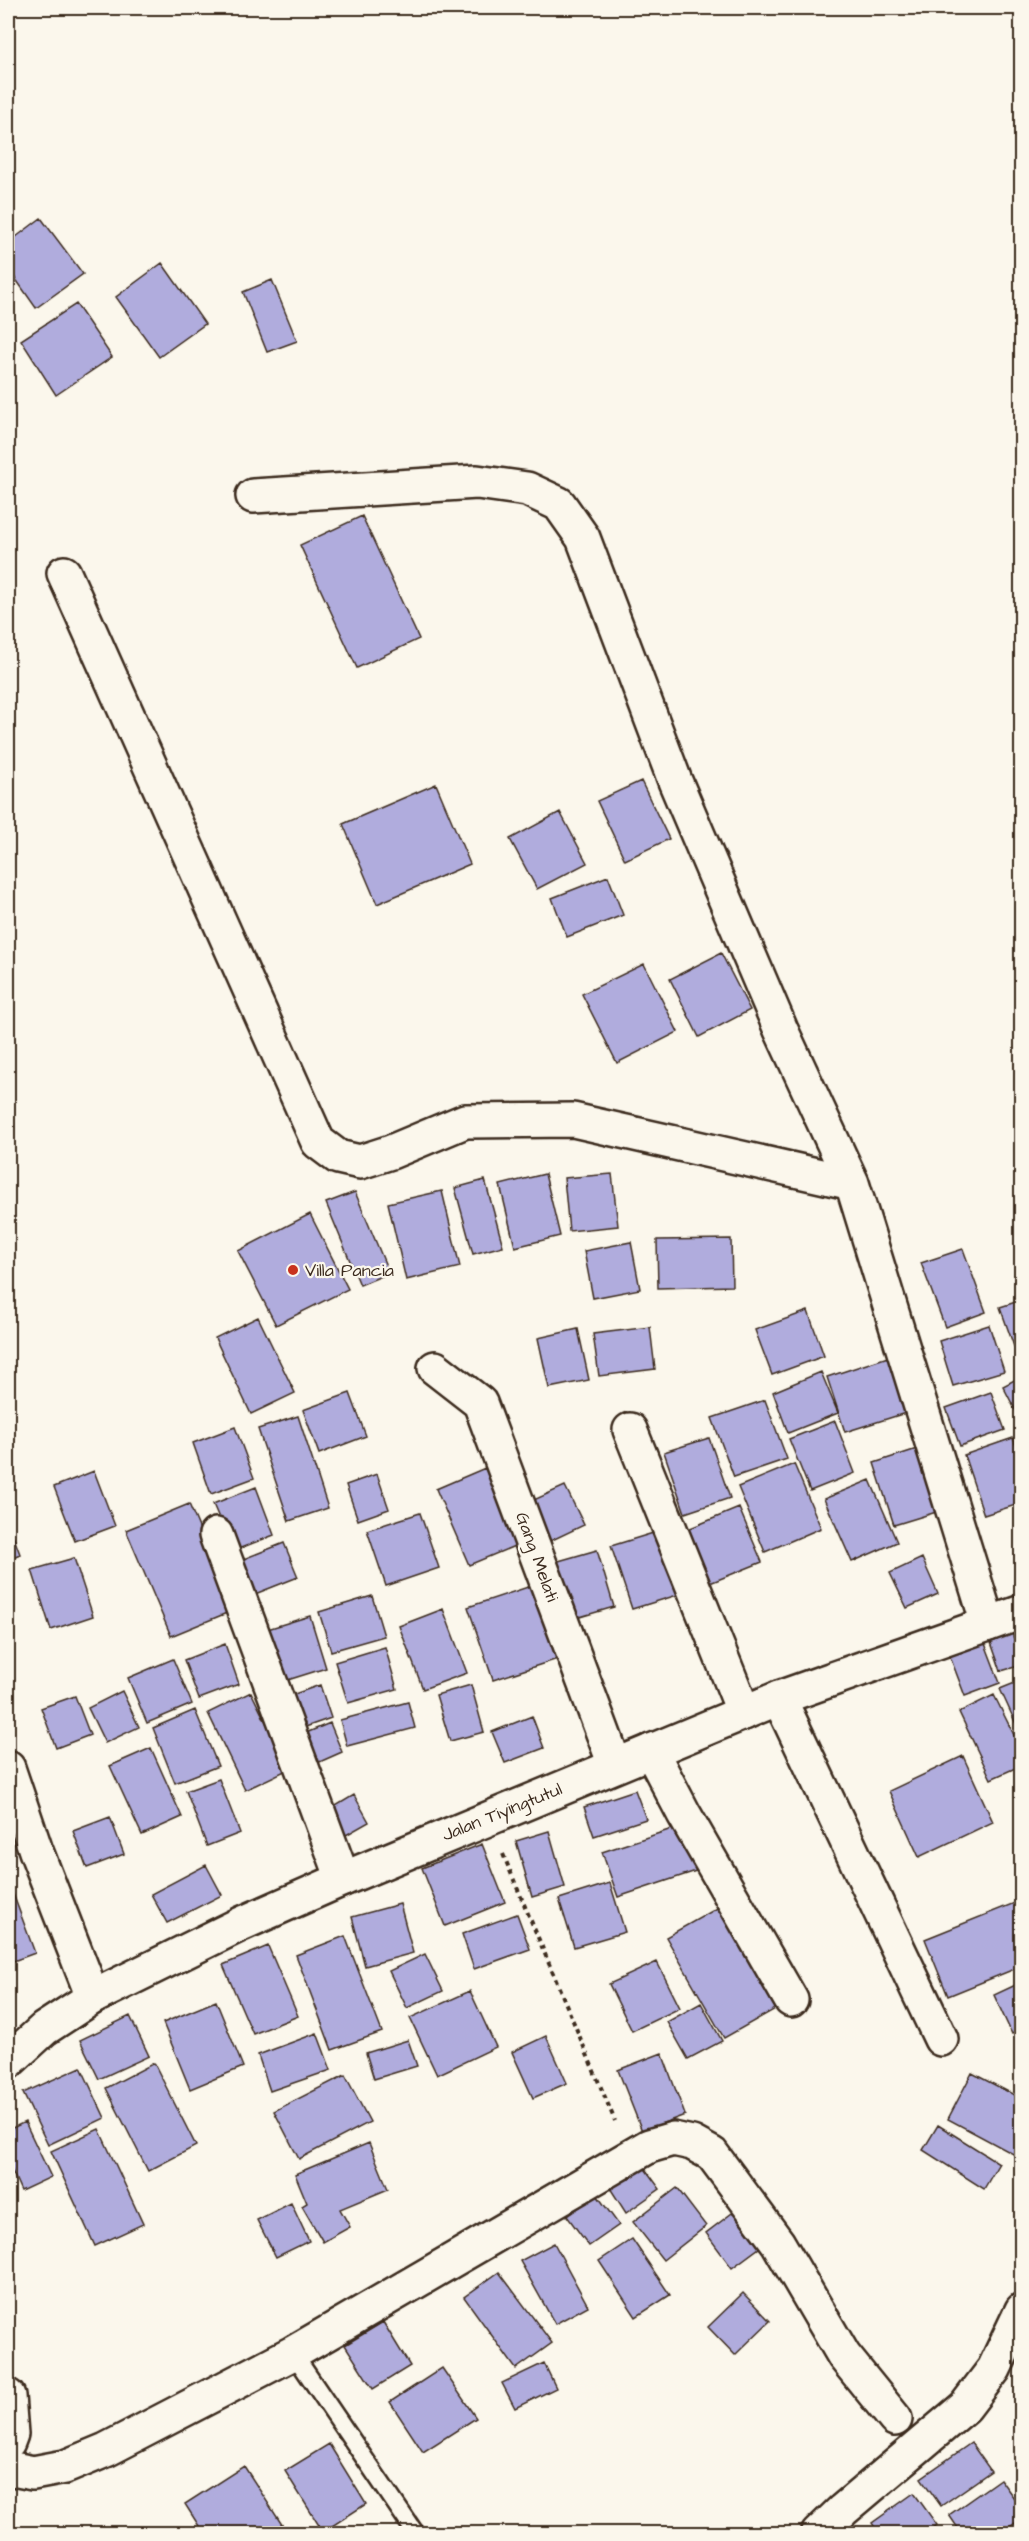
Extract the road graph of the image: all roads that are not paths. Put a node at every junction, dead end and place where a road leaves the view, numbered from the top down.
1 (253, 496) dead end
2 (64, 573) dead end
3 (852, 1183) junction
4 (435, 1368) dead end
5 (630, 1430) dead end
6 (216, 1535) dead end
7 (1022, 1612) edge
8 (988, 1624) junction
9 (780, 1698) junction
10 (744, 1713) junction
11 (651, 1751) junction
12 (615, 1765) junction
13 (8, 1768) edge
14 (343, 1878) junction
15 (93, 1997) junction
16 (791, 2000) dead end
17 (941, 2039) dead end
18 (8, 2062) edge
19 (1022, 2310) edge
20 (293, 2353) junction
21 (8, 2396) edge
22 (895, 2419) dead end
23 (8, 2442) edge
24 (8, 2468) edge
25 (416, 2534) edge
26 (818, 2534) edge

1 - 3 street
2 - 3 street
3 - 8 street
4 - 12 street, Gang Melati
5 - 10 street
6 - 14 street
7 - 8 street, Jalan Tiyingtutul
8 - 9 street, Jalan Tiyingtutul
9 - 10 street, Jalan Tiyingtutul
9 - 17 street
10 - 11 street, Jalan Tiyingtutul
11 - 12 street, Jalan Tiyingtutul
11 - 16 street
12 - 14 street, Jalan Tiyingtutul
13 - 15 street
14 - 15 street, Jalan Tiyingtutul
15 - 18 street, Jalan Tiyingtutul
19 - 26 street
20 - 22 street
20 - 24 street
20 - 25 lane
21 - 23 street

